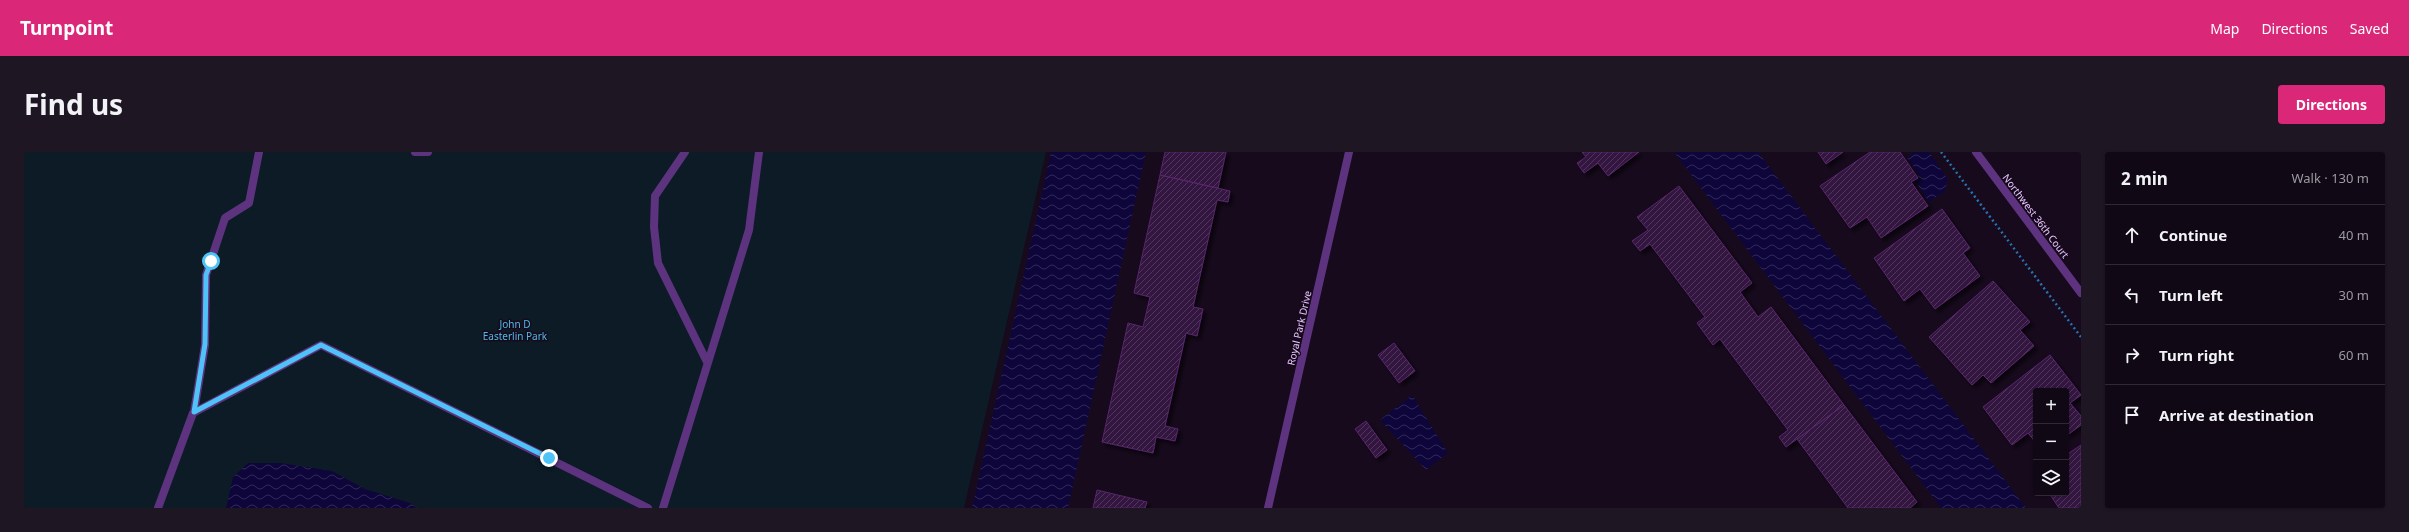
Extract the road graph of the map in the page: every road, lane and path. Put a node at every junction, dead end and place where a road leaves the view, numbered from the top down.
1 (259, 152) edge
2 (415, 152) edge
3 (428, 152) edge
4 (685, 152) edge
5 (759, 152) edge
6 (1349, 152) edge
7 (1941, 152) edge
8 (1976, 152) edge
9 (2081, 292) edge
10 (2081, 337) edge
11 (707, 362) junction
12 (194, 412) junction
13 (158, 508) edge
14 (648, 508) edge
15 (663, 508) edge
16 (1268, 508) edge

1 - 12 street
2 - 3 street
4 - 11 street
5 - 11 street
6 - 16 street, Royal Park Drive
7 - 10 path
8 - 9 street, Northwest 36th Court
11 - 15 street
12 - 13 street
12 - 14 street

